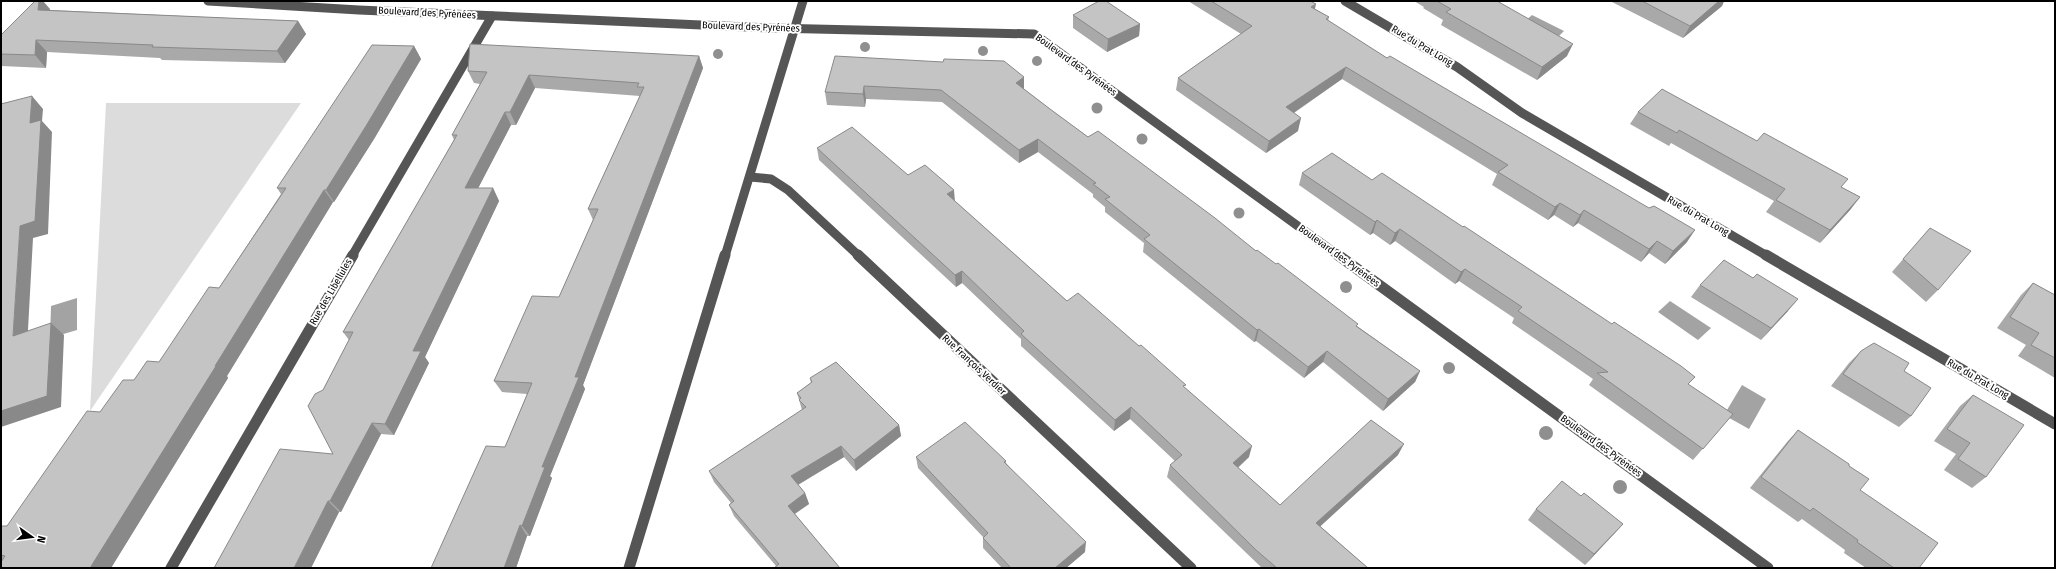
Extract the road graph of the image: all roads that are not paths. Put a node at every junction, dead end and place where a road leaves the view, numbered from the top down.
1 (208, 1) edge
2 (803, 1) edge
3 (1345, 1) edge
4 (492, 16) junction
5 (795, 29) junction
6 (750, 177) junction
7 (2055, 424) edge
8 (170, 568) edge
9 (629, 568) edge
10 (1191, 568) edge
11 (1768, 568) edge

1 - 4 street, Boulevard des Pyrénées
2 - 5 street
3 - 7 street, Rue du Prat Long
4 - 5 street, Boulevard des Pyrénées
4 - 8 street, Rue des Libellules
5 - 6 street
5 - 11 street, Boulevard des Pyrénées
6 - 9 street
6 - 10 street, Rue François Verdier

